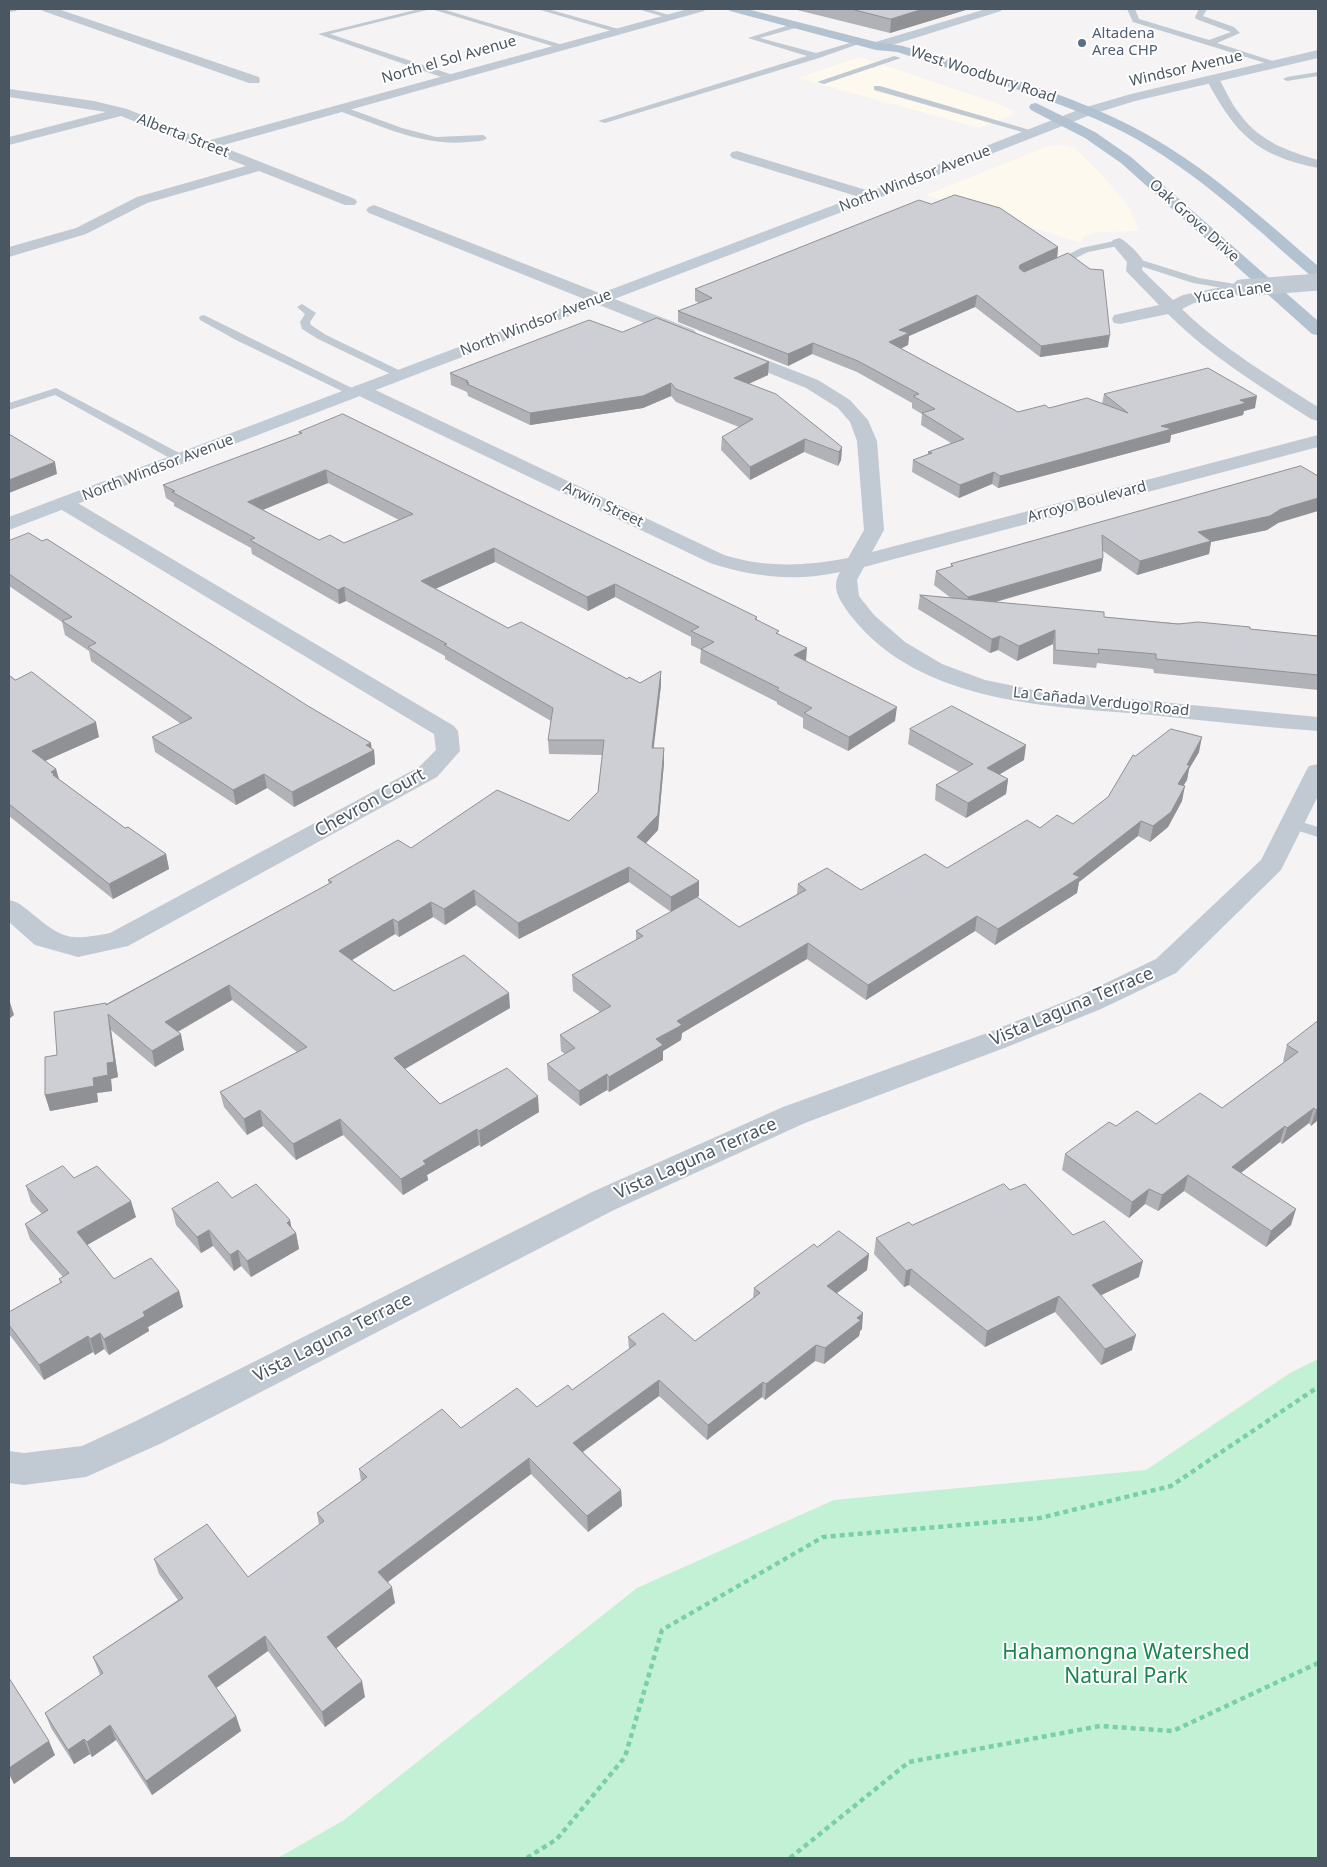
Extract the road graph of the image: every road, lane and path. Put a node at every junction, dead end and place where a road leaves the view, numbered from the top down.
1 (47, 9) edge
2 (427, 9) edge
3 (435, 9) edge
4 (541, 9) edge
5 (642, 9) edge
6 (700, 9) edge
7 (734, 9) edge
8 (997, 9) edge
9 (1131, 9) edge
10 (1203, 9) edge
11 (671, 17) junction
12 (796, 25) junction
13 (618, 30) junction
14 (860, 42) junction
15 (1211, 42) junction
16 (562, 46) junction
17 (876, 46) junction
18 (1318, 54) edge
19 (816, 56) junction
20 (897, 58) junction
21 (1278, 64) junction
22 (1318, 74) edge
23 (450, 77) junction
24 (1287, 78) dead end
25 (1212, 79) junction
26 (254, 80) dead end
27 (821, 82) dead end
28 (877, 88) dead end
29 (9, 93) edge
30 (339, 108) junction
31 (1088, 111) junction
32 (122, 112) junction
33 (602, 121) dead end
34 (1063, 121) junction
35 (1036, 133) junction
36 (483, 138) dead end
37 (9, 141) edge
38 (207, 145) junction
39 (737, 154) dead end
40 (1318, 164) edge
41 (261, 166) junction
42 (871, 196) junction
43 (350, 202) dead end
44 (374, 210) dead end
45 (1119, 244) joint
46 (9, 252) edge
47 (1135, 261) junction
48 (1041, 270) edge
49 (1318, 274) edge
50 (1318, 282) edge
51 (1241, 288) junction
52 (600, 299) junction
53 (302, 307) dead end
54 (1170, 308) junction
55 (204, 318) dead end
56 (1120, 319) dead end
57 (1318, 330) edge
58 (701, 339) edge
59 (719, 346) edge
60 (401, 375) junction
61 (358, 391) junction
62 (9, 407) edge
63 (1318, 415) edge
64 (1318, 441) edge
65 (181, 459) junction
66 (64, 503) junction
67 (9, 524) edge
68 (856, 563) junction
69 (1318, 724) edge
70 (1318, 771) edge
71 (1305, 828) edge
72 (9, 908) edge
73 (1318, 1386) edge
74 (9, 1467) edge
75 (1318, 1663) edge
76 (527, 1858) edge
77 (790, 1858) edge

1 - 26 street
2 - 23 lane
3 - 16 lane
4 - 13 lane
5 - 11 lane
6 - 11 street, North el Sol Avenue
7 - 12 main road, West Woodbury Road
8 - 17 street
9 - 15 lane
10 - 15 lane
11 - 13 street, North el Sol Avenue
12 - 14 main road, West Woodbury Road
12 - 19 lane
13 - 16 street, North el Sol Avenue
14 - 17 main road, West Woodbury Road
14 - 19 lane
15 - 21 lane
16 - 23 street, North el Sol Avenue
17 - 20 main road, West Woodbury Road
17 - 31 main road, West Woodbury Road
18 - 21 street, Windsor Avenue
19 - 33 lane
20 - 27 lane
20 - 34 main road, West Woodbury Road
21 - 25 street, Windsor Avenue
22 - 24 lane
23 - 30 street, North el Sol Avenue
25 - 31 street, Windsor Avenue
25 - 40 street
28 - 35 lane
29 - 32 street, Alberta Street
30 - 36 lane
30 - 38 street, North el Sol Avenue
31 - 34 street, Windsor Avenue
31 - 49 main road, Oak Grove Drive
32 - 37 street
32 - 38 street, Alberta Street
34 - 35 street, North Windsor Avenue
34 - 57 main road, Oak Grove Drive
35 - 42 street, North Windsor Avenue
38 - 41 street, Alberta Street
39 - 42 street
41 - 43 street, Alberta Street
41 - 46 street
42 - 52 street, North Windsor Avenue
44 - 52 street
45 - 47 street
45 - 48 lane
47 - 51 lane
47 - 54 street
50 - 51 street, Yucca Lane, bridge
51 - 54 street, Yucca Lane
52 - 58 street
52 - 60 street, North Windsor Avenue
53 - 60 lane
54 - 56 street, Yucca Lane
54 - 63 street
55 - 61 lane
59 - 68 street, La Cañada Verdugo Road
60 - 61 street, North Windsor Avenue
61 - 65 street, North Windsor Avenue
61 - 68 street, Arwin Street
62 - 65 lane
64 - 68 street, Arroyo Boulevard
65 - 66 street, North Windsor Avenue
66 - 67 street, North Windsor Avenue
66 - 72 street, Chevron Court
68 - 69 street, La Cañada Verdugo Road
70 - 71 street, Vista Laguna Terrace
71 - 74 street, Vista Laguna Terrace
73 - 76 path
75 - 77 path

